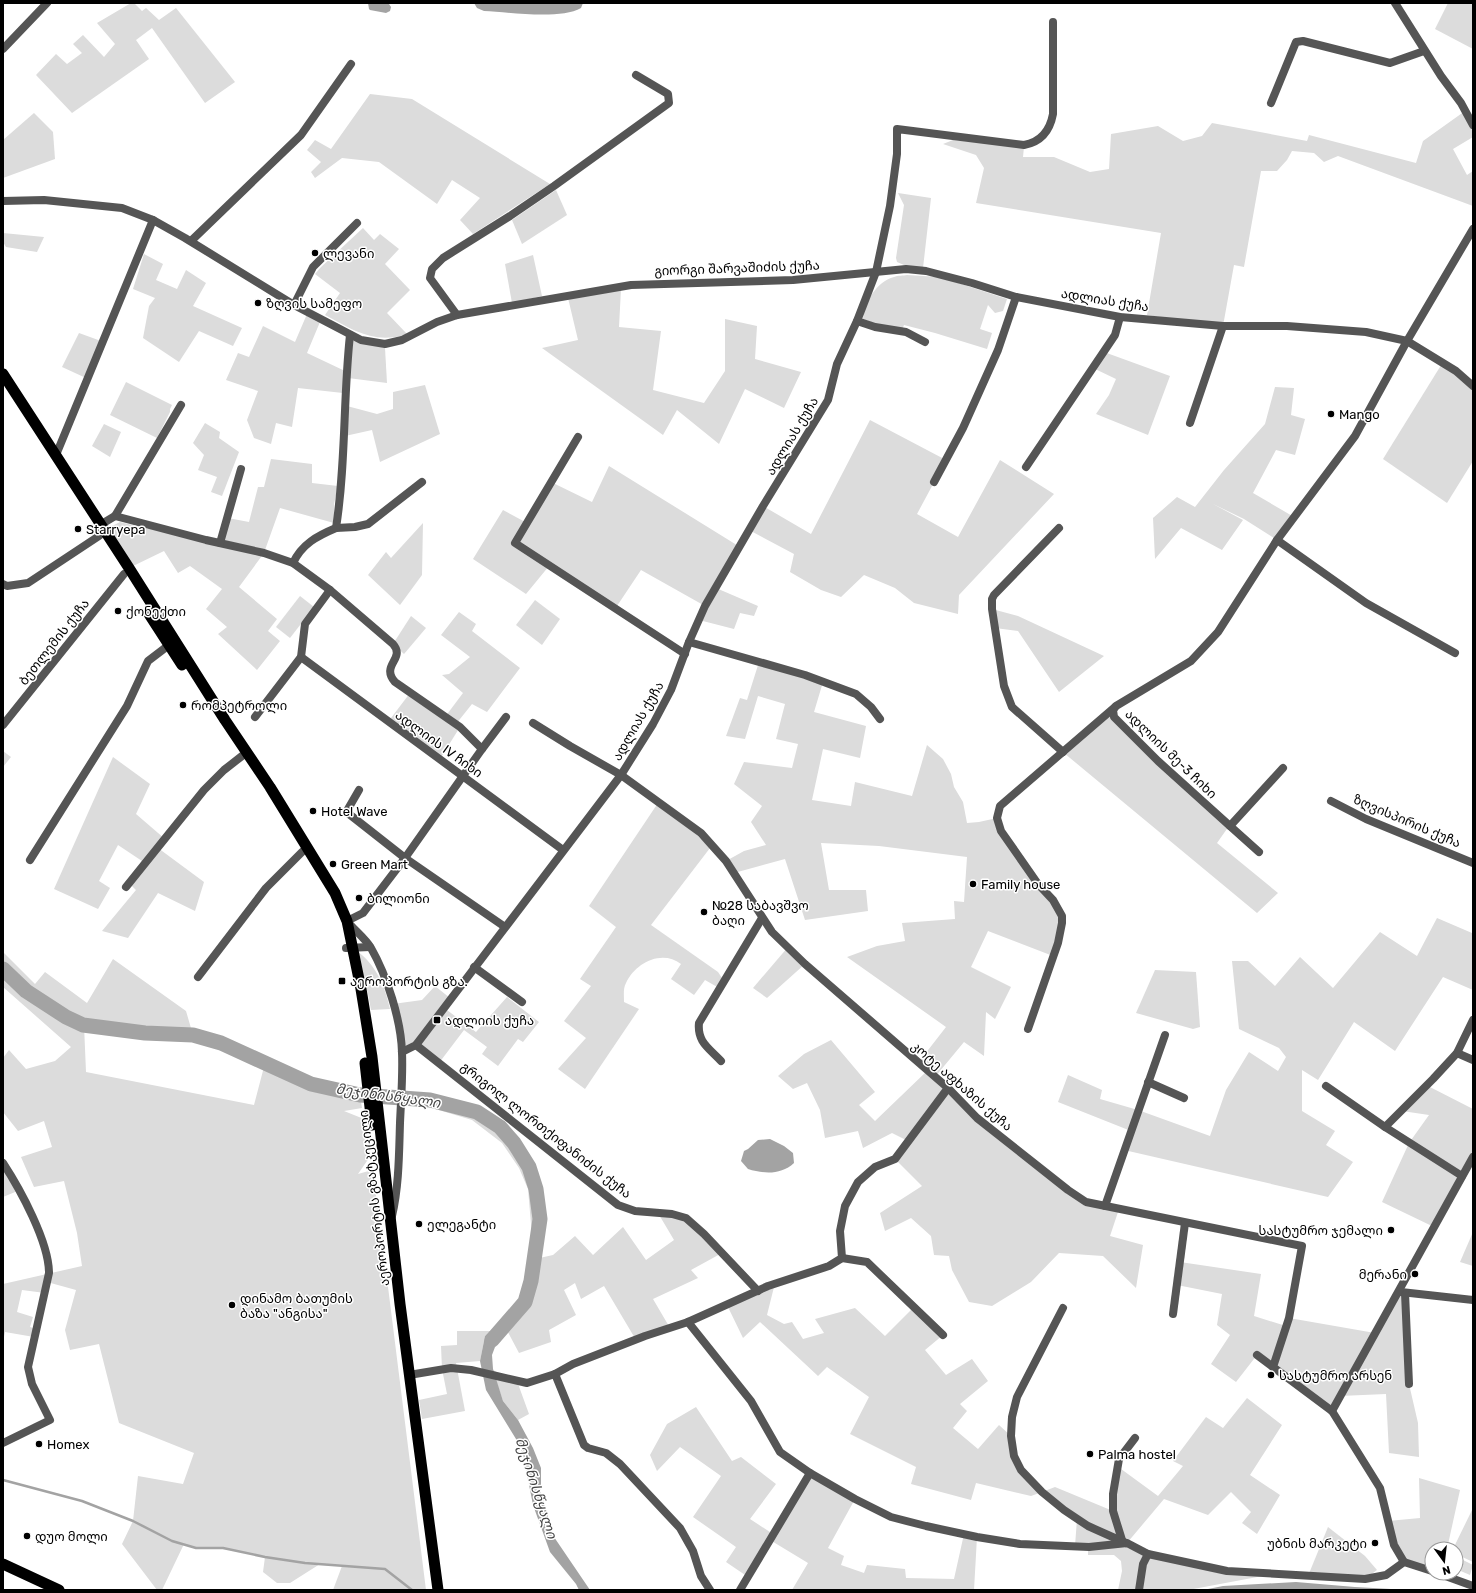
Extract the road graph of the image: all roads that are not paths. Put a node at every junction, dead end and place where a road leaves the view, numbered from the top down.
1 (47, 3) edge
2 (1395, 3) edge
3 (1053, 22) dead end
4 (3, 49) edge
5 (1424, 50) junction
6 (351, 64) dead end
7 (636, 75) dead end
8 (1271, 103) dead end
9 (1473, 125) edge
10 (3, 202) edge
11 (153, 220) junction
12 (357, 223) dead end
13 (1473, 229) edge
14 (191, 242) junction
15 (876, 272) junction
16 (1016, 297) junction
17 (294, 304) junction
18 (457, 315) junction
19 (1120, 317) junction
20 (857, 321) junction
21 (1222, 326) junction
22 (350, 335) junction
23 (1407, 341) junction
24 (925, 342) dead end
25 (3, 374) edge
26 (1473, 386) edge
27 (3, 388) edge
28 (181, 405) dead end
29 (1190, 423) dead end
30 (578, 437) dead end
31 (56, 455) junction
32 (1026, 467) dead end
33 (241, 469) dead end
34 (422, 482) dead end
35 (934, 482) dead end
36 (115, 516) junction
37 (336, 528) junction
38 (1059, 528) dead end
39 (100, 530) junction
40 (1277, 540) junction
41 (220, 543) junction
42 (293, 563) junction
43 (124, 574) junction
44 (3, 584) edge
45 (330, 590) junction
46 (689, 642) junction
47 (169, 645) junction
48 (1455, 653) dead end
49 (685, 654) junction
50 (301, 657) junction
51 (1116, 706) junction
52 (254, 717) dead end
53 (506, 717) dead end
54 (880, 719) dead end
55 (533, 722) dead end
56 (3, 725) edge
57 (482, 750) junction
58 (1063, 752) junction
59 (242, 756) junction
60 (1283, 768) dead end
61 (621, 774) junction
62 (463, 777) junction
63 (359, 790) dead end
64 (1331, 801) dead end
65 (1230, 826) junction
66 (563, 850) junction
67 (302, 852) junction
68 (1259, 852) dead end
69 (405, 858) junction
70 (30, 860) dead end
71 (1473, 863) edge
72 (126, 887) dead end
73 (762, 918) junction
74 (346, 921) junction
75 (505, 927) junction
76 (370, 947) junction
77 (350, 948) junction
78 (474, 967) junction
79 (198, 977) dead end
80 (522, 1002) dead end
81 (1473, 1020) edge
82 (1028, 1029) dead end
83 (1165, 1035) dead end
84 (416, 1045) junction
85 (402, 1052) junction
86 (1456, 1053) junction
87 (1473, 1060) edge
88 (721, 1061) dead end
89 (1148, 1082) junction
90 (1326, 1086) dead end
91 (948, 1088) junction
92 (1184, 1098) dead end
93 (374, 1110) junction
94 (1385, 1127) junction
95 (1473, 1157) edge
96 (3, 1163) edge
97 (1462, 1176) junction
98 (1105, 1206) junction
99 (390, 1221) junction
100 (1185, 1223) junction
101 (842, 1258) junction
102 (758, 1291) junction
103 (1402, 1292) junction
104 (1473, 1300) edge
105 (1063, 1308) dead end
106 (1173, 1314) dead end
107 (688, 1322) junction
108 (943, 1335) dead end
109 (1257, 1355) dead end
110 (1273, 1367) junction
111 (555, 1374) junction
112 (409, 1375) junction
113 (1409, 1384) dead end
114 (1332, 1411) junction
115 (1134, 1438) dead end
116 (3, 1443) edge
117 (810, 1474) junction
118 (1124, 1542) junction
119 (1148, 1554) junction
120 (1404, 1562) junction
121 (3, 1564) edge
122 (1424, 1568) edge
123 (1459, 1581) edge
124 (1473, 1586) edge
125 (56, 1589) edge
126 (430, 1590) edge
127 (438, 1590) edge
128 (710, 1590) edge
129 (740, 1590) edge
130 (1139, 1590) edge

1 - 4 street
2 - 5 street
3 - 15 street
5 - 8 street
5 - 9 street
6 - 14 street
7 - 18 street
10 - 11 street, გიორგი შარვაშიძის ქუჩა
11 - 14 street, გიორგი შარვაშიძის ქუჩა
11 - 31 street
12 - 17 street
13 - 23 street, ადლიის მე-3 ჩიხი
14 - 17 street, გიორგი შარვაშიძის ქუჩა
15 - 16 street, ადლიას ქუჩა
15 - 18 street, გიორგი შარვაშიძის ქუჩა
15 - 20 street, ადლიას ქუჩა
16 - 19 street, ადლიას ქუჩა
16 - 35 street
17 - 22 street, გიორგი შარვაშიძის ქუჩა
18 - 22 street, გიორგი შარვაშიძის ქუჩა
19 - 21 street, ადლიას ქუჩა
19 - 32 street
20 - 24 street
20 - 46 street, ადლიას ქუჩა
21 - 23 street, ადლიას ქუჩა
21 - 29 street
22 - 37 street
23 - 26 street, ადლიას ქუჩა
23 - 40 street, ადლიის მე-3 ჩიხი
25 - 31 highway, აეროპორტის გზატკეცილი
27 - 39 highway, აეროპორტის გზატკეცილი
28 - 36 street
30 - 49 street
31 - 39 highway, აეროპორტის გზატკეცილი
33 - 41 street
34 - 37 street
36 - 39 street
36 - 41 street
37 - 42 street
38 - 58 street
39 - 43 highway, აეროპორტის გზატკეცილი
39 - 44 street
39 - 74 highway, აეროპორტის გზატკეცილი
40 - 48 street
40 - 51 street, ადლიის მე-3 ჩიხი
41 - 42 street
42 - 45 street
43 - 47 highway, აეროპორტის გზატკეცილი
43 - 56 street, ბეთლემის ქუჩა
45 - 50 street
45 - 57 street
46 - 49 street, ადლიას ქუჩა
46 - 54 street
47 - 59 highway, აეროპორტის გზატკეცილი
47 - 70 street
49 - 61 street, ადლიას ქუჩა
50 - 52 street
50 - 62 street, ადლიის IV ჩიხი
51 - 58 street
51 - 65 street, ადლიის მე-3 ჩიხი
53 - 57 street
55 - 61 street, კოტე აფხაზის ქუჩა
57 - 62 street
58 - 82 street
59 - 67 highway, აეროპორტის გზატკეცილი
59 - 72 street
60 - 65 street
61 - 66 street, ადლიას ქუჩა
61 - 73 street, კოტე აფხაზის ქუჩა
62 - 66 street, ადლიის IV ჩიხი
62 - 69 street
63 - 69 street
64 - 71 street, ზღვისპირის ქუჩა
65 - 68 street
66 - 75 street, ადლიას ქუჩა
67 - 77 highway, აეროპორტის გზატკეცილი
67 - 79 street
69 - 74 street
69 - 75 street
73 - 88 street
73 - 91 street, კოტე აფხაზის ქუჩა
74 - 76 street
74 - 77 highway, აეროპორტის გზატკეცილი
75 - 78 street, ადლიას ქუჩა
76 - 77 street
76 - 85 street
77 - 93 highway, აეროპორტის გზატკეცილი
78 - 80 street
78 - 84 street, ადლიას ქუჩა
81 - 86 street
83 - 89 street
84 - 85 street, ადლიას ქუჩა
84 - 102 street, გრიგოლ ლორთქიფანიძის ქუჩა
85 - 99 street
86 - 87 street
86 - 94 street
89 - 92 street
89 - 98 street
90 - 94 street
91 - 98 street, კოტე აფხაზის ქუჩა
91 - 101 street
93 - 99 highway, აეროპორტის გზატკეცილი
93 - 126 highway, აეროპორტის გზატკეცილი
94 - 97 street
95 - 97 street
96 - 116 street
97 - 103 street
98 - 100 street, კოტე აფხაზის ქუჩა
99 - 112 highway, აეროპორტის გზატკეცილი
100 - 106 street
100 - 110 street, კოტე აფხაზის ქუჩა
101 - 102 street
101 - 108 street
102 - 107 street
103 - 104 street
103 - 113 street
103 - 114 street
105 - 118 street
107 - 111 street
107 - 117 street
109 - 110 street
110 - 114 street
111 - 112 street
111 - 128 street
112 - 127 highway, აეროპორტის გზატკეცილი
114 - 120 street
115 - 118 street
117 - 118 street
117 - 129 street
118 - 119 street
119 - 120 street
119 - 130 street
120 - 122 street
121 - 125 highway
123 - 124 street

